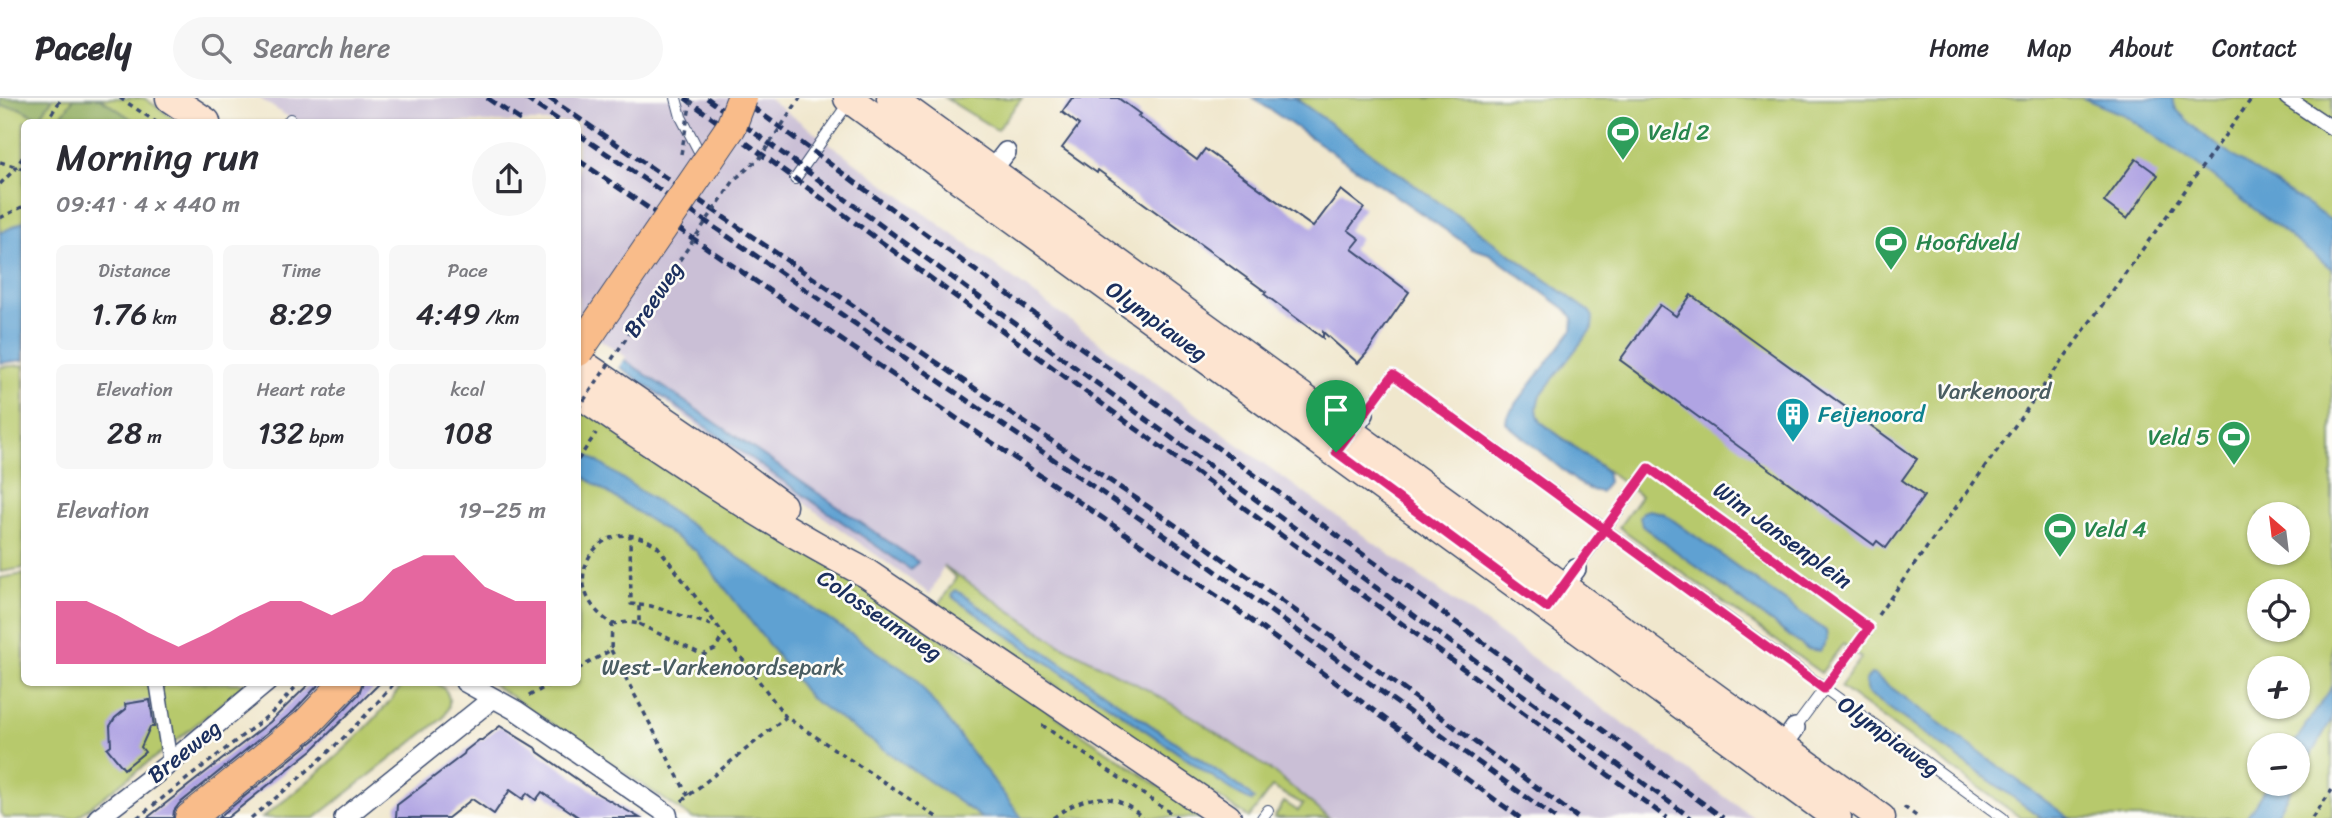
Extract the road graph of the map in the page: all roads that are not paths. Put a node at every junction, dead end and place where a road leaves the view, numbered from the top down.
1 (170, 98) edge
2 (676, 98) edge
3 (742, 98) edge
4 (762, 98) edge
5 (891, 98) edge
6 (2287, 98) edge
7 (849, 99) edge
8 (202, 119) edge
9 (731, 127) junction
10 (2332, 128) edge
11 (693, 161) junction
12 (991, 171) junction
13 (795, 179) dead end
14 (581, 346) edge
15 (581, 363) edge
16 (581, 395) edge
17 (1350, 433) junction
18 (1605, 529) junction
19 (866, 573) junction
20 (1562, 588) junction
21 (158, 686) edge
22 (262, 686) edge
23 (342, 686) edge
24 (471, 686) edge
25 (1824, 689) junction
26 (492, 699) junction
27 (1781, 747) junction
28 (170, 763) junction
29 (667, 816) edge
30 (98, 818) edge
31 (190, 818) edge
32 (344, 818) edge
33 (1227, 818) edge
34 (1838, 818) edge
35 (1881, 818) edge
36 (2003, 818) edge

1 - 8 main road
2 - 11 lane
3 - 9 main road, bridge
4 - 9 main road
5 - 12 main road, Olympiaweg
6 - 10 street
7 - 12 main road, Olympiaweg
7 - 13 lane
9 - 11 main road, Breeweg, bridge
11 - 14 main road, Breeweg, bridge
12 - 17 main road, Olympiaweg
15 - 19 main road, Colosseumweg
16 - 19 main road, Colosseumweg
17 - 18 lane, Olympiaweg
17 - 20 main road, Olympiaweg
18 - 20 lane, Wim Jansenplein
18 - 25 lane, Olympiaweg
18 - 25 lane, Wim Jansenplein
19 - 33 main road, Colosseumweg
20 - 27 main road, Olympiaweg
21 - 28 street
22 - 28 street, Breeweg
23 - 31 main road
24 - 26 street
25 - 27 lane
25 - 36 lane, Olympiaweg
26 - 29 street
26 - 32 street
27 - 34 main road, Olympiaweg
27 - 35 main road, Olympiaweg
28 - 30 street, Breeweg

